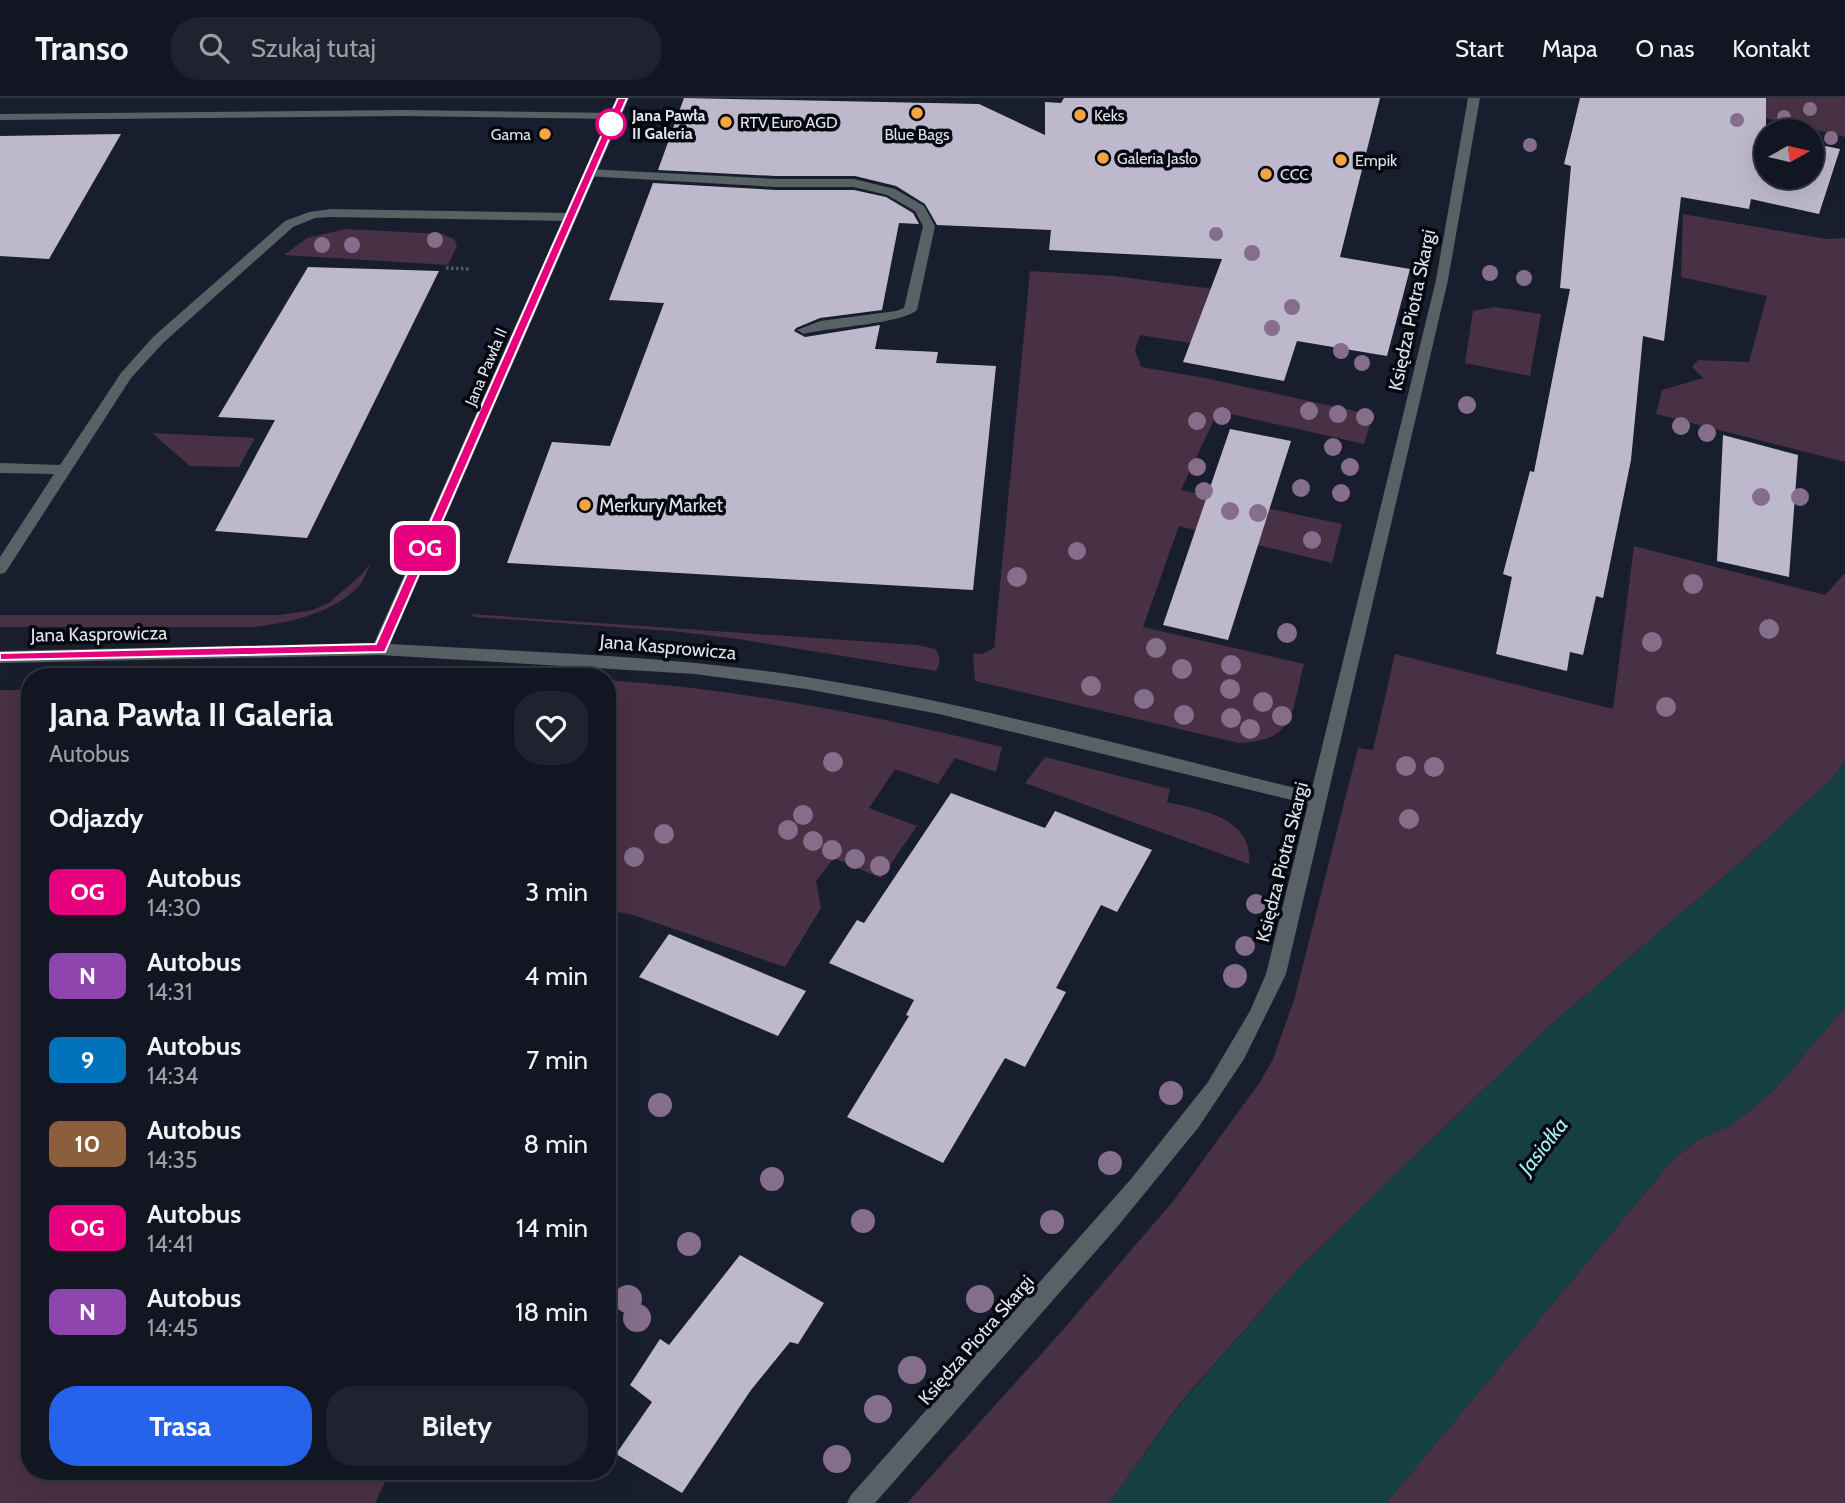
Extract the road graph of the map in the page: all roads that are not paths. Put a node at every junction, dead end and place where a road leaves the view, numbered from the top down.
1 (622, 98) edge
2 (1474, 98) edge
3 (367, 101) dead end
4 (404, 113) junction
5 (615, 116) junction
6 (0, 117) edge
7 (589, 173) junction
8 (571, 217) junction
9 (804, 330) dead end
10 (0, 468) edge
11 (63, 470) junction
12 (0, 569) edge
13 (380, 649) junction
14 (0, 657) edge
15 (1318, 800) junction
16 (859, 1503) edge

1 - 5 street, Jana Pawła II
2 - 15 street, Księdza Piotra Skargi
3 - 4 street
4 - 5 street
4 - 6 street
5 - 7 street, Jana Pawła II
7 - 8 street, Jana Pawła II
7 - 9 street
8 - 11 street
8 - 13 street, Jana Pawła II
10 - 11 street
11 - 12 street
13 - 14 street, Jana Kasprowicza
13 - 15 street, Jana Kasprowicza
15 - 16 street, Księdza Piotra Skargi

